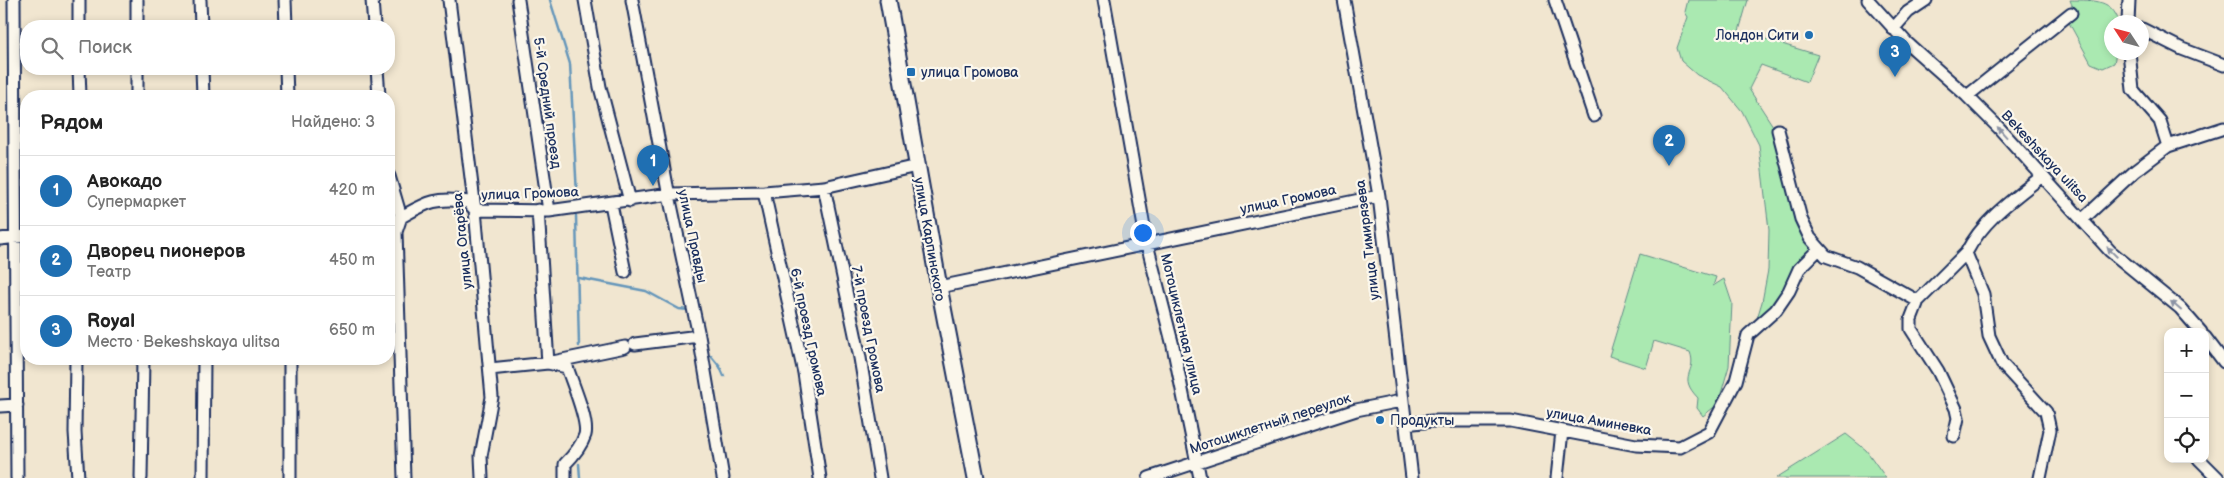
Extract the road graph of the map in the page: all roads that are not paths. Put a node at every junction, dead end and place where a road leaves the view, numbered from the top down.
1 (14, 0) edge
2 (79, 0) edge
3 (136, 0) edge
4 (200, 0) edge
5 (285, 0) edge
6 (372, 0) edge
7 (449, 0) edge
8 (518, 0) edge
9 (585, 0) edge
10 (632, 0) edge
11 (888, 0) edge
12 (1104, 0) edge
13 (1344, 0) edge
14 (1555, 0) edge
15 (1868, 0) edge
16 (1926, 0) edge
17 (2129, 0) edge
18 (2071, 13) dead end
19 (2128, 15) edge
20 (79, 20) edge
21 (137, 20) edge
22 (201, 20) edge
23 (286, 20) edge
24 (374, 20) edge
25 (1893, 28) junction
26 (2149, 32) edge
27 (2130, 60) edge
28 (2224, 65) edge
29 (80, 75) edge
30 (137, 75) edge
31 (202, 75) edge
32 (286, 75) edge
33 (377, 75) edge
34 (80, 90) edge
35 (137, 90) edge
36 (202, 90) edge
37 (287, 90) edge
38 (379, 90) edge
39 (1967, 96) junction
40 (1594, 116) dead end
41 (2224, 128) edge
42 (1778, 130) dead end
43 (2168, 146) junction
44 (917, 166) junction
45 (20, 177) edge
46 (2041, 177) junction
47 (824, 187) junction
48 (764, 192) junction
49 (670, 194) junction
50 (1378, 196) junction
51 (395, 198) edge
52 (630, 201) junction
53 (612, 204) junction
54 (475, 210) junction
55 (544, 210) junction
56 (400, 217) junction
57 (395, 219) edge
58 (2083, 219) junction
59 (20, 236) edge
60 (0, 239) edge
61 (1147, 244) junction
62 (1817, 247) junction
63 (1966, 253) junction
64 (625, 272) dead end
65 (939, 287) junction
66 (1918, 301) junction
67 (20, 304) edge
68 (2198, 328) edge
69 (699, 336) junction
70 (2209, 342) edge
71 (2224, 362) edge
72 (548, 363) junction
73 (76, 365) edge
74 (142, 365) edge
75 (204, 365) edge
76 (290, 365) edge
77 (490, 369) junction
78 (1401, 401) junction
79 (17, 405) junction
80 (0, 406) edge
81 (1405, 424) junction
82 (1562, 431) junction
83 (1954, 436) dead end
84 (1196, 463) junction
85 (2203, 463) edge
86 (17, 478) edge
87 (78, 478) edge
88 (141, 478) edge
89 (203, 478) edge
90 (290, 478) edge
91 (404, 478) edge
92 (482, 478) edge
93 (565, 478) edge
94 (723, 478) edge
95 (820, 478) edge
96 (880, 478) edge
97 (976, 478) edge
98 (1149, 478) edge
99 (1200, 478) edge
100 (1409, 478) edge
101 (1558, 478) edge
102 (2040, 478) edge
103 (2218, 478) edge

1 - 45 street
2 - 20 street
3 - 21 street
4 - 22 street
5 - 23 street
6 - 24 street
7 - 54 street, улица Огарёва
8 - 55 street, 5-й Средний проезд
9 - 52 street
10 - 49 street, улица Правды
11 - 44 main road, улица Карпинского
12 - 61 street, Мотоциклетная улица
13 - 50 street, улица Тимирязева
14 - 40 street
15 - 25 street, Bekeshskaya ulitsa
16 - 25 street
17 - 19 street
18 - 39 street
25 - 39 street, Bekeshskaya ulitsa
26 - 28 street
27 - 43 street
29 - 34 street
30 - 35 street
31 - 36 street
32 - 37 street
33 - 38 street
46 -> 39 street, Bekeshskaya ulitsa
41 - 43 street
42 - 62 street
43 - 58 street
44 - 47 street, улица Громова
44 - 65 main road, улица Карпинского
46 - 58 street, Bekeshskaya ulitsa
46 - 63 street
47 - 48 street, улица Громова
47 - 96 street, 7-й проезд Громова
48 - 49 street, улица Громова
48 - 95 street, 6-й проезд Громова
49 - 52 street, улица Громова
49 - 69 street, улица Правды
50 - 61 street, улица Громова
50 - 78 street, улица Тимирязева
51 - 56 street
52 - 53 street, улица Громова
53 - 55 street, улица Громова
53 - 64 street
54 - 55 street, улица Громова
54 - 56 street, улица Громова
54 - 77 street, улица Огарёва
55 - 72 street, 5-й Средний проезд
56 - 57 street, улица Громова
56 - 91 street
68 -> 58 street, Bekeshskaya ulitsa
59 - 60 street
61 - 65 street, улица Громова
61 - 84 street, Мотоциклетная улица
62 - 66 street
62 - 82 street, улица Аминевка
63 - 66 street
63 - 102 street
65 - 97 main road, улица Карпинского
66 - 83 street
67 - 79 street
69 - 72 street
69 - 94 street, улица Правды
70 - 71 street
72 - 77 street
72 - 93 street
73 - 87 street
74 - 88 street
75 - 89 street
76 - 90 street
77 - 92 street, улица Огарёва
78 - 81 street, улица Тимирязева
78 - 84 street, Мотоциклетный переулок
79 - 80 street
79 - 86 street
81 - 82 street, улица Аминевка
81 - 100 street, улица Тимирязева
82 - 101 street
84 - 98 street, Мотоциклетный переулок
84 - 99 street, Мотоциклетная улица
85 - 103 street

